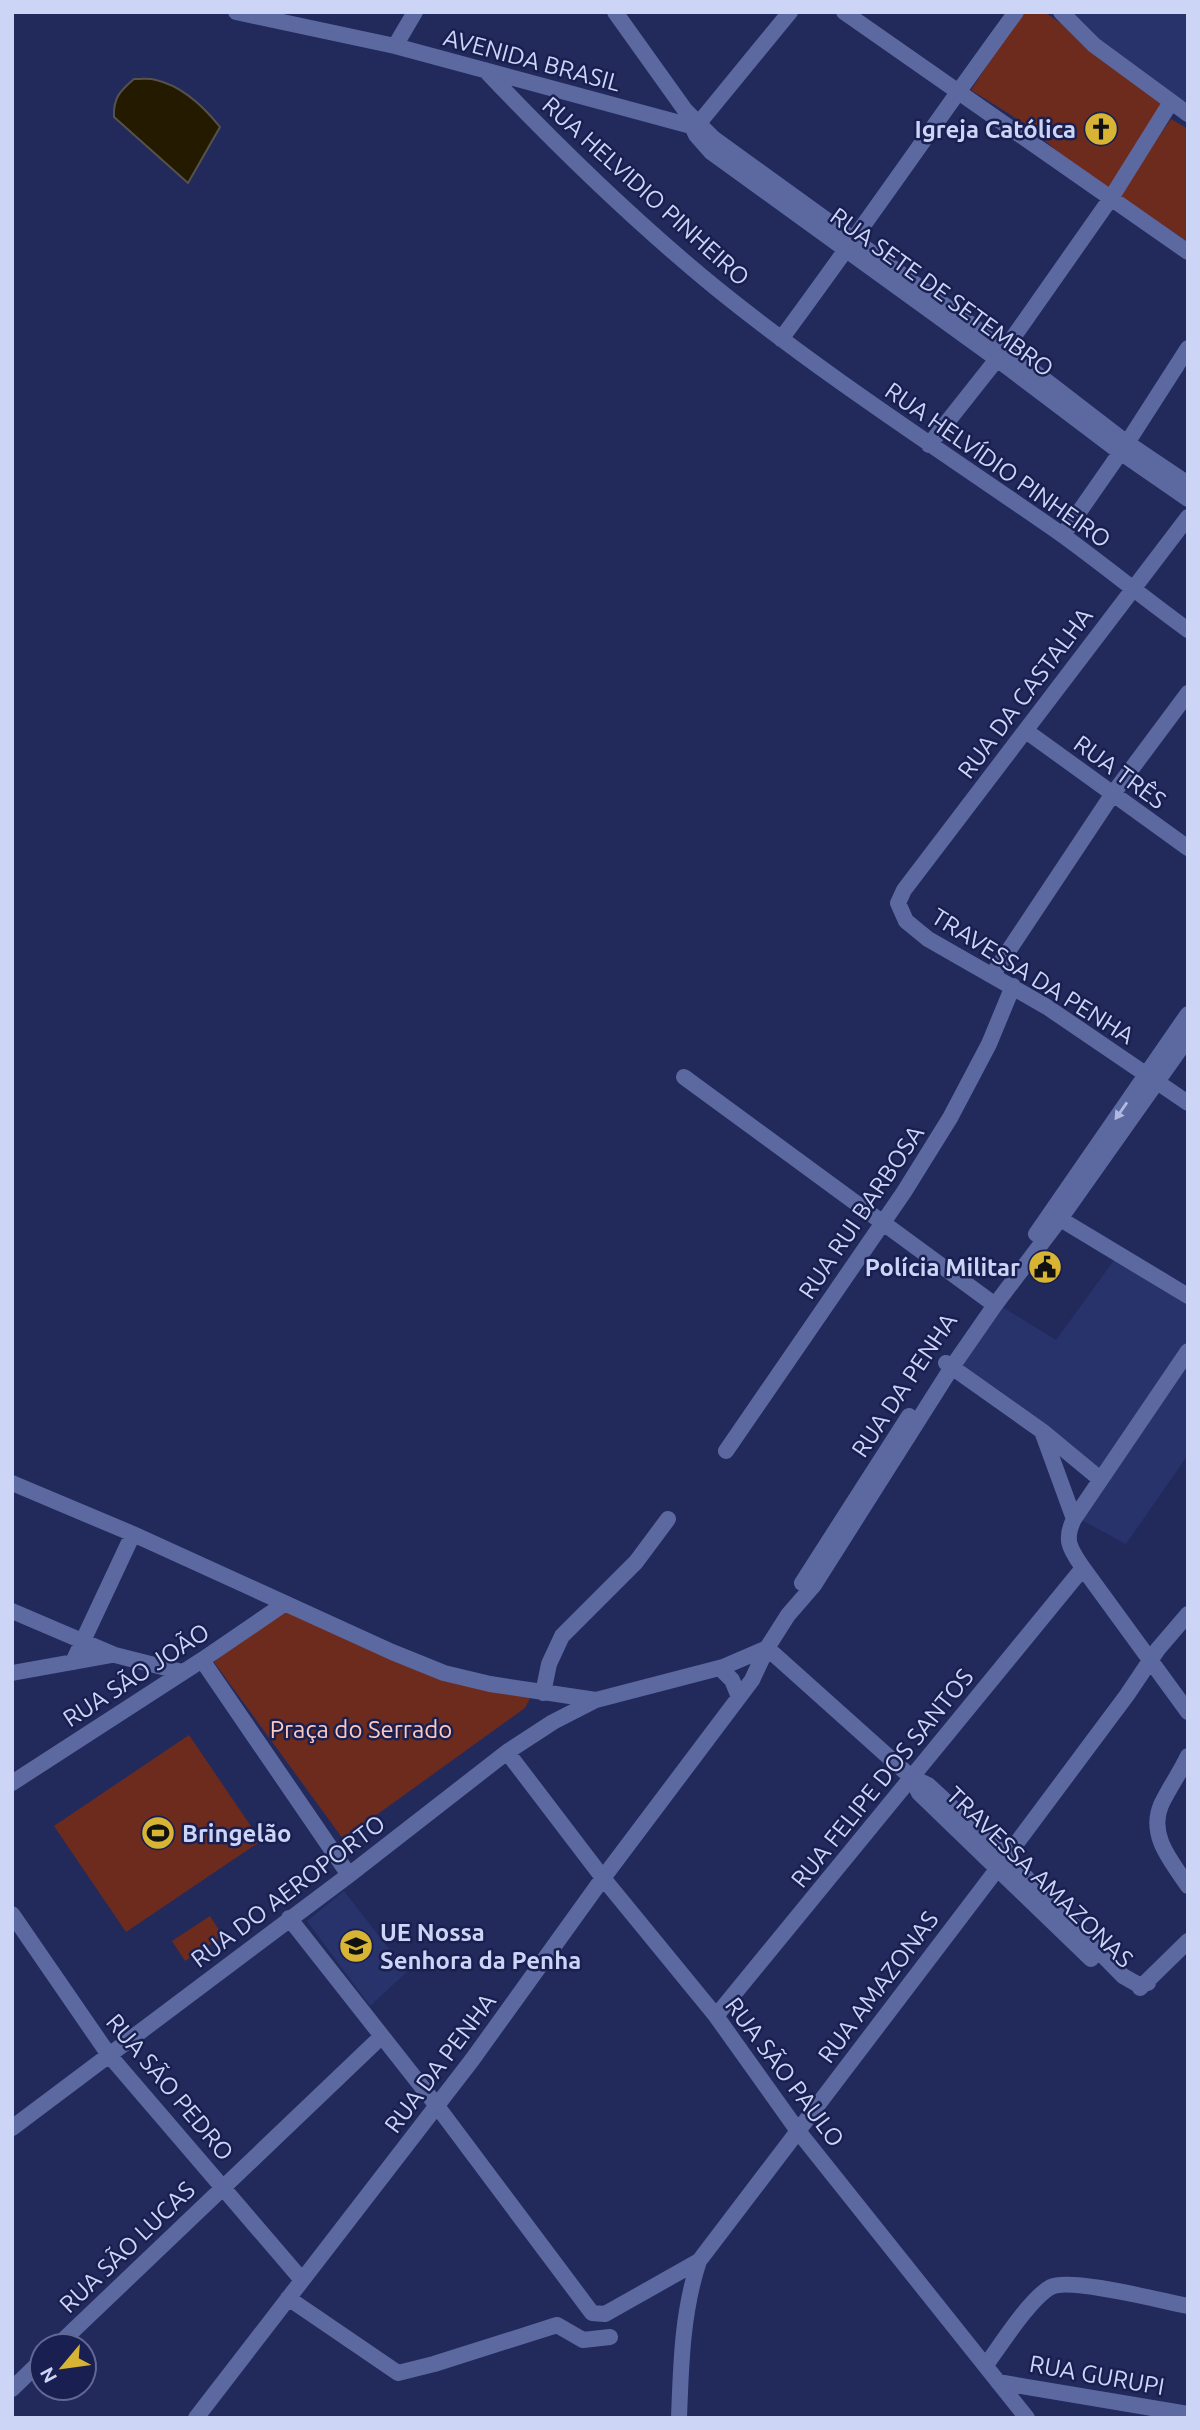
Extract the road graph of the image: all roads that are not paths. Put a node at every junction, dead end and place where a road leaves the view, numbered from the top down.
1 (236, 12) edge
2 (415, 12) edge
3 (615, 12) edge
4 (790, 12) edge
5 (844, 12) edge
6 (1016, 12) edge
7 (1061, 12) edge
8 (395, 46) junction
9 (485, 70) junction
10 (959, 90) junction
11 (1171, 102) junction
12 (1187, 112) edge
13 (695, 125) junction
14 (1111, 198) junction
15 (850, 245) junction
16 (1188, 252) edge
17 (781, 339) junction
18 (1188, 348) edge
19 (1001, 354) junction
20 (929, 445) junction
21 (1123, 447) junction
22 (1188, 484) edge
23 (1188, 499) edge
24 (1188, 517) edge
25 (1063, 536) junction
26 (1132, 589) junction
27 (1188, 630) edge
28 (1188, 693) edge
29 (1026, 731) junction
30 (1112, 795) junction
31 (1188, 848) edge
32 (898, 898) joint
33 (993, 974) junction
34 (1013, 986) junction
35 (1188, 1014) edge
36 (1188, 1038) edge
37 (684, 1077) dead end
38 (1151, 1079) junction
39 (1188, 1103) edge
40 (1055, 1216) junction
41 (882, 1224) junction
42 (1188, 1296) edge
43 (992, 1303) junction
44 (1188, 1351) edge
45 (949, 1365) junction
46 (1042, 1431) junction
47 (726, 1451) dead end
48 (1101, 1479) junction
49 (12, 1483) edge
50 (668, 1519) dead end
51 (1074, 1519) junction
52 (132, 1534) junction
53 (1083, 1568) junction
54 (284, 1604) junction
55 (12, 1611) edge
56 (1188, 1614) edge
57 (82, 1642) junction
58 (767, 1648) junction
59 (115, 1655) junction
60 (202, 1660) junction
61 (74, 1662) junction
62 (1149, 1662) junction
63 (720, 1668) junction
64 (12, 1672) edge
65 (182, 1672) junction
66 (543, 1693) junction
67 (739, 1698) junction
68 (596, 1700) junction
69 (1188, 1712) edge
70 (507, 1752) junction
71 (1188, 1756) edge
72 (911, 1777) junction
73 (12, 1783) edge
74 (1001, 1862) junction
75 (349, 1875) junction
76 (603, 1878) junction
77 (1188, 1886) edge
78 (12, 1914) edge
79 (289, 1918) junction
80 (1188, 1941) edge
81 (716, 2016) junction
82 (382, 2036) junction
83 (109, 2055) junction
84 (437, 2106) junction
85 (12, 2128) edge
86 (798, 2131) junction
87 (223, 2186) junction
88 (699, 2261) junction
89 (302, 2280) junction
90 (288, 2298) junction
91 (1188, 2306) edge
92 (72, 2332) edge
93 (610, 2337) dead end
94 (986, 2365) junction
95 (28, 2374) edge
96 (999, 2382) junction
97 (12, 2389) edge
98 (1188, 2414) edge
99 (196, 2418) edge
100 (680, 2418) edge
101 (1027, 2418) edge

1 - 8 street, AVENIDA BRASIL
2 - 8 street
3 - 13 street, RUA SETE DE SETEMBRO
4 - 13 street
5 - 10 street
6 - 10 street
7 - 11 street
8 - 9 street, AVENIDA BRASIL
9 - 13 street, AVENIDA BRASIL
9 - 17 street, RUA HELVIDIO PINHEIRO
10 - 14 street
10 - 15 street
11 - 12 street
11 - 14 street
13 - 15 street, RUA SETE DE SETEMBRO
14 - 16 street
14 - 19 street
15 - 17 street
15 - 19 street, RUA SETE DE SETEMBRO
17 - 20 street, RUA HELVÍDIO PINHEIRO
18 - 21 street
19 - 20 street
19 - 21 street, RUA SETE DE SETEMBRO
20 - 25 street, RUA HELVÍDIO PINHEIRO
21 - 22 street, RUA SETE DE SETEMBRO
21 - 23 street, RUA SETE DE SETEMBRO
21 - 25 street
24 - 26 street, RUA DA CASTALHA
25 - 26 street, RUA HELVÍDIO PINHEIRO
26 - 27 street, RUA HELVÍDIO PINHEIRO
26 - 29 street, RUA DA CASTALHA
28 - 30 street
29 - 30 street, RUA TRÊS
29 - 32 street, RUA DA CASTALHA
30 - 31 street, RUA TRÊS
30 - 33 street
32 - 33 street, TRAVESSA DA PENHA
33 - 34 street, TRAVESSA DA PENHA
34 - 38 street, TRAVESSA DA PENHA
34 - 41 street, RUA RUI BARBOSA
35 - 38 street, RUA DA PENHA
36 - 38 street, RUA DA PENHA
37 - 41 street
38 - 39 street, TRAVESSA DA PENHA
38 - 40 street, RUA DA PENHA
40 - 42 street
40 - 43 street, RUA DA PENHA
41 - 43 street
41 - 47 street, RUA RUI BARBOSA
43 - 45 street, RUA DA PENHA
44 - 48 street
45 - 46 street
45 - 58 street, RUA DA PENHA
46 - 48 street
46 - 51 street
48 - 51 street
49 - 52 street
50 - 66 street
51 - 53 street
52 - 54 street
52 - 57 street
53 - 62 street
53 - 72 street, RUA FELIPE DOS SANTOS
54 - 60 street, RUA SÃO JOÃO
54 - 66 street
55 - 57 street
56 - 62 street, RUA AMAZONAS
57 - 59 street
57 - 61 street
58 - 63 street
58 - 67 street, RUA DA PENHA
58 - 72 street, TRAVESSA AMAZONAS
59 - 61 street
59 - 65 street
60 - 65 street, RUA SÃO JOÃO
60 - 75 street
61 - 64 street
62 - 69 street
62 - 74 street, RUA AMAZONAS
63 - 67 street
63 - 68 street
65 - 73 street, RUA SÃO JOÃO
66 - 68 street
67 - 76 street, RUA DA PENHA
68 - 70 street, RUA DO AEROPORTO
70 - 75 street, RUA DO AEROPORTO
70 - 76 street, RUA SÃO PAULO
71 - 77 street
72 - 74 street, TRAVESSA AMAZONAS
72 - 81 street, RUA FELIPE DOS SANTOS
74 - 80 street, TRAVESSA AMAZONAS
74 - 86 street, RUA AMAZONAS
75 - 79 street, RUA DO AEROPORTO
76 - 81 street, RUA SÃO PAULO
76 - 84 street, RUA DA PENHA
78 - 83 street, RUA SÃO PEDRO
79 - 82 street
79 - 83 street, RUA DO AEROPORTO
81 - 86 street, RUA SÃO PAULO
82 - 84 street
82 - 87 street, RUA SÃO LUCAS
83 - 85 street, RUA DO AEROPORTO
83 - 87 street, RUA SÃO PEDRO
84 - 88 street
84 - 89 street, RUA DA PENHA
86 - 88 street, RUA AMAZONAS
86 - 94 street, RUA SÃO PAULO
87 - 89 street, RUA SÃO PEDRO
87 - 92 street, RUA SÃO LUCAS
88 - 100 street, RUA AMAZONAS
89 - 90 street, RUA DA PENHA
90 - 93 street
90 - 99 street, RUA DA PENHA
91 - 94 street
94 - 96 street, RUA SÃO PAULO
95 - 97 street
96 - 98 street, RUA GURUPI
96 - 101 street, RUA SÃO PAULO

